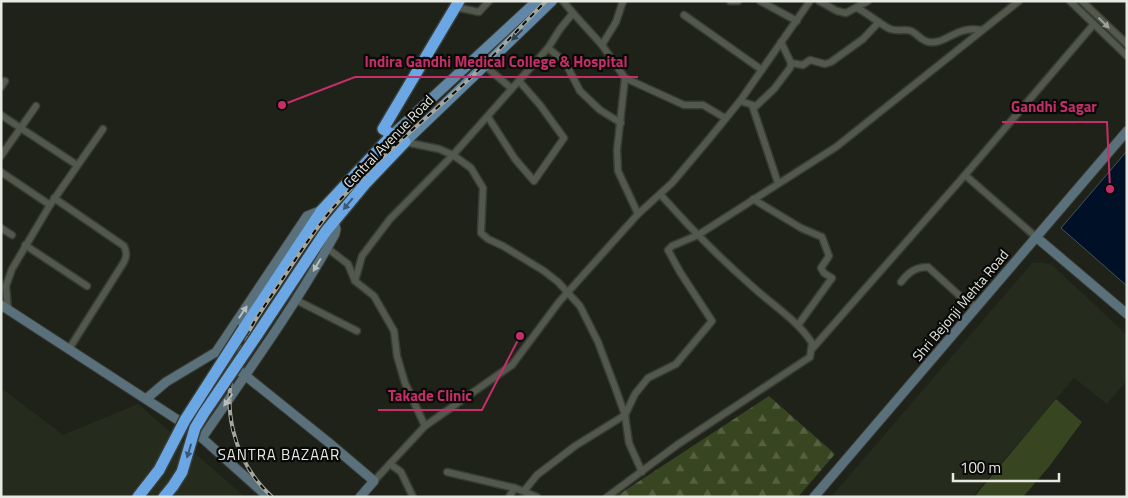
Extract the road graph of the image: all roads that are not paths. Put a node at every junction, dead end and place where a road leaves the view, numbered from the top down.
1 (489, 1) edge
2 (537, 1) edge
3 (552, 1) edge
4 (563, 1) edge
5 (623, 1) edge
6 (730, 1) edge
7 (738, 1) edge
8 (760, 1) edge
9 (810, 1) edge
10 (819, 1) edge
11 (868, 1) edge
12 (1019, 1) edge
13 (1070, 1) edge
14 (1082, 1) edge
15 (457, 4) edge
16 (857, 8) junction
17 (573, 13) junction
18 (684, 14) dead end
19 (796, 21) junction
20 (880, 22) junction
21 (1094, 24) junction
22 (981, 30) junction
23 (781, 42) junction
24 (1127, 44) edge
25 (602, 45) junction
26 (548, 48) junction
27 (1127, 56) edge
28 (791, 64) junction
29 (485, 66) junction
30 (762, 70) junction
31 (625, 78) junction
32 (519, 81) junction
33 (512, 88) junction
34 (740, 101) junction
35 (752, 105) junction
36 (36, 106) dead end
37 (1, 115) edge
38 (488, 117) junction
39 (726, 118) junction
40 (621, 123) junction
41 (21, 128) junction
42 (103, 129) dead end
43 (1127, 130) edge
44 (388, 132) junction
45 (405, 142) junction
46 (453, 155) junction
47 (1, 156) edge
48 (78, 165) junction
49 (1, 172) edge
50 (965, 175) junction
51 (778, 183) junction
52 (660, 194) junction
53 (54, 198) junction
54 (753, 199) junction
55 (50, 204) junction
56 (319, 214) junction
57 (638, 214) junction
58 (334, 221) junction
59 (1, 228) edge
60 (698, 235) junction
61 (12, 236) dead end
62 (1036, 237) junction
63 (25, 245) junction
64 (327, 248) junction
65 (355, 281) junction
66 (901, 282) dead end
67 (87, 286) dead end
68 (569, 293) junction
69 (296, 300) junction
70 (977, 306) junction
71 (5, 307) edge
72 (1127, 314) edge
73 (798, 325) junction
74 (357, 332) dead end
75 (68, 349) junction
76 (811, 350) junction
77 (216, 352) junction
78 (246, 376) junction
79 (146, 399) junction
80 (625, 415) junction
81 (425, 426) junction
82 (202, 438) junction
83 (390, 464) junction
84 (447, 472) dead end
85 (642, 472) junction
86 (374, 481) junction
87 (515, 488) junction
88 (524, 491) junction
89 (138, 497) edge
90 (164, 497) edge
91 (268, 497) edge
92 (360, 497) edge
93 (413, 497) edge
94 (509, 497) edge
95 (536, 497) edge
96 (607, 497) edge
97 (814, 497) edge

1 - 15 street
2 - 44 main road, Central Avenue Road
3 -> 29 main road, Central Avenue Road
4 - 17 street
5 - 25 street
6 - 7 street
8 - 19 street
9 - 19 street
10 - 16 street
11 - 16 street
12 - 22 street
13 - 21 street
14 -> 24 street
15 - 44 highway
16 - 20 street
17 - 25 street
17 - 26 street
18 - 30 street
19 - 23 street
20 - 22 street
20 - 28 street
21 - 27 street
21 - 50 street
22 - 51 street
23 - 28 street
23 - 30 street
25 - 31 street
26 - 32 street
26 - 40 street
28 - 35 street
29 - 33 street
29 - 45 main road, Central Avenue Road
30 - 34 street
31 - 39 street
31 - 40 street
32 - 33 street
32 - 38 street
33 - 38 street
34 - 35 street
34 - 39 street
35 - 51 street
36 - 41 street
37 - 41 street
38 - 46 street
39 - 52 street
40 - 57 street
41 - 47 street
41 - 48 street
42 - 48 street
43 - 62 main road, Shri Bejonji Mehta Road
44 - 45 highway
44 - 56 highway
45 - 46 street
45 -> 58 highway, Central Avenue Road
46 - 65 street
46 - 68 street
48 - 53 street
49 - 55 street
50 - 62 street
50 - 76 street
51 - 54 street
52 - 57 street
52 - 60 street
53 - 55 street
53 - 75 street
54 - 60 street
54 - 73 street
55 - 63 street
77 -> 56 main road
56 - 89 highway, bridge
57 - 68 street
58 - 64 main road
58 -> 90 highway, Central Avenue Road, bridge
59 - 61 street
60 - 73 street
60 - 80 street
62 - 70 main road, Shri Bejonji Mehta Road
62 - 72 main road
63 - 67 street
63 - 71 street
64 - 65 street
64 -> 69 main road
65 - 81 street
66 - 70 street
68 - 80 street
68 - 81 street
69 - 74 street
69 - 78 main road
70 - 97 main road, Shri Bejonji Mehta Road
71 - 75 main road
73 - 76 street
75 - 79 main road
76 - 85 street
77 - 78 main road
77 - 79 main road
78 -> 82 main road
78 - 86 main road
79 - 82 main road
80 - 85 street
80 - 88 street
81 - 83 street
82 - 91 main road
83 - 86 street
83 - 93 street
84 - 87 street
85 - 96 street
86 - 92 main road
87 - 88 street
87 - 94 street
88 - 95 street

